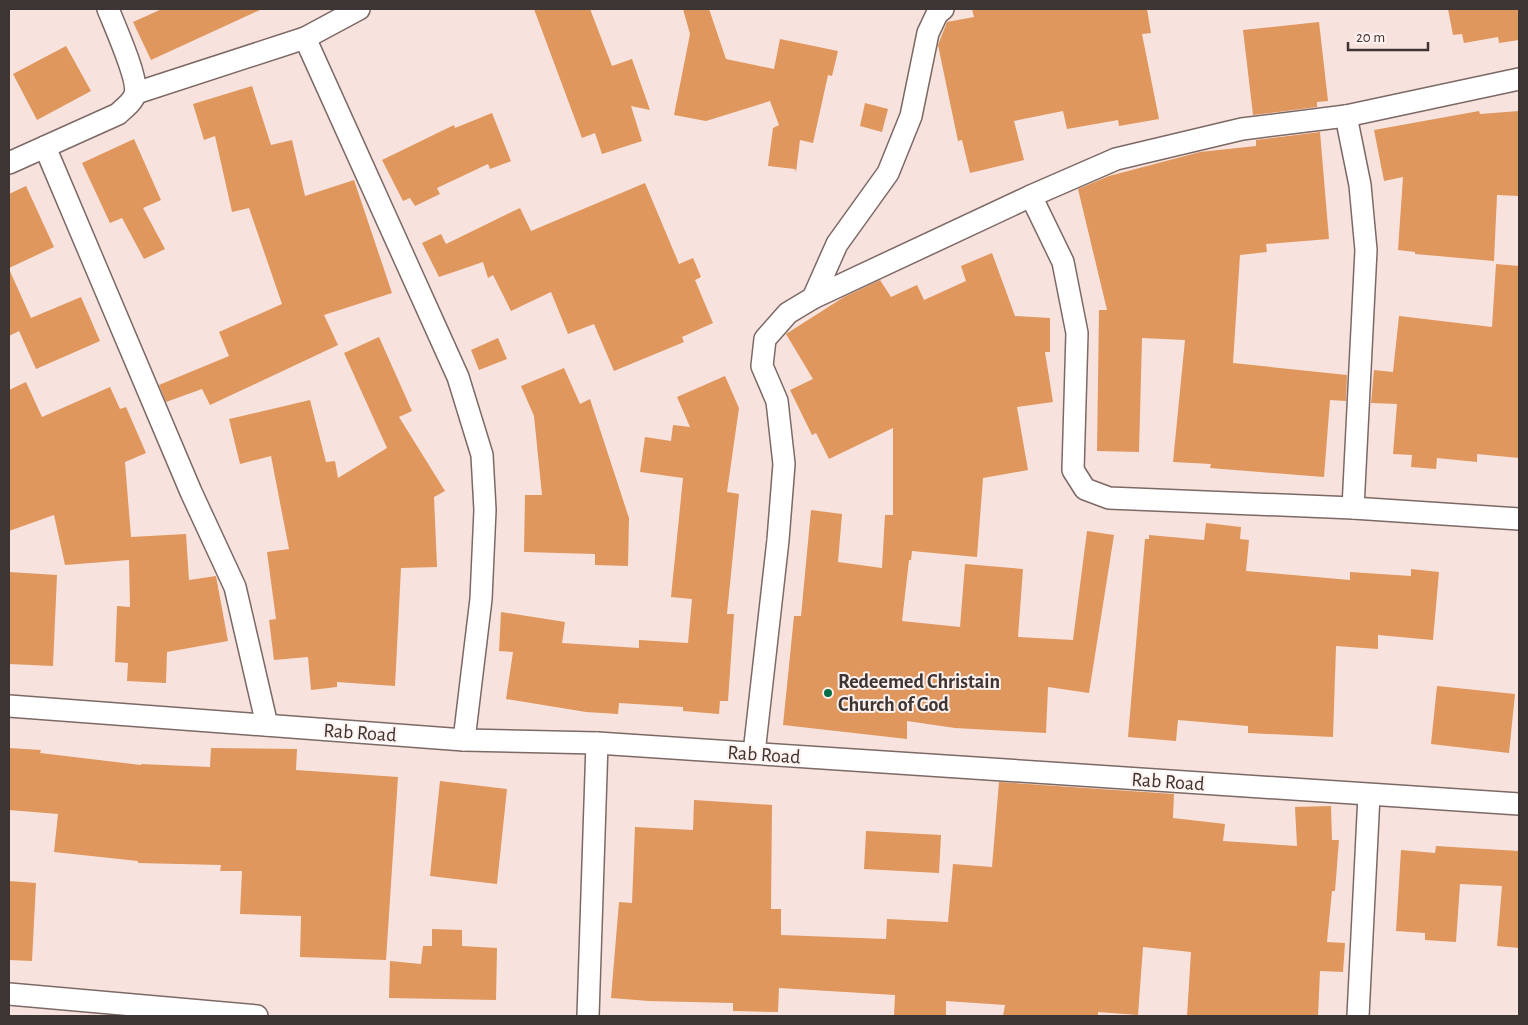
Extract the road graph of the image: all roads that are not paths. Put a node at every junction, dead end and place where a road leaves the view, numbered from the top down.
1 (108, 9) edge
2 (359, 9) edge
3 (943, 9) edge
4 (305, 38) junction
5 (1519, 79) edge
6 (136, 93) junction
7 (1346, 116) junction
8 (45, 147) junction
9 (9, 163) edge
10 (1031, 196) junction
11 (813, 298) junction
12 (1353, 508) junction
13 (1519, 519) edge
14 (9, 706) edge
15 (267, 725) junction
16 (464, 740) junction
17 (597, 743) junction
18 (754, 753) junction
19 (1369, 795) junction
20 (1519, 804) edge
21 (9, 994) edge
22 (257, 1016) edge
23 (588, 1016) edge
24 (1358, 1016) edge

1 - 6 street
2 - 4 street
3 - 11 street
4 - 6 street
4 - 16 street
5 - 7 street
6 - 8 street
7 - 10 street
7 - 12 street
8 - 9 street
8 - 15 street
10 - 11 street
10 - 12 street
11 - 18 street
12 - 13 street
14 - 15 street, Rab Road
15 - 16 street, Rab Road
16 - 17 street, Rab Road
17 - 18 street, Rab Road
17 - 23 street
18 - 19 street, Rab Road
19 - 20 street, Rab Road
19 - 24 street
21 - 22 street

